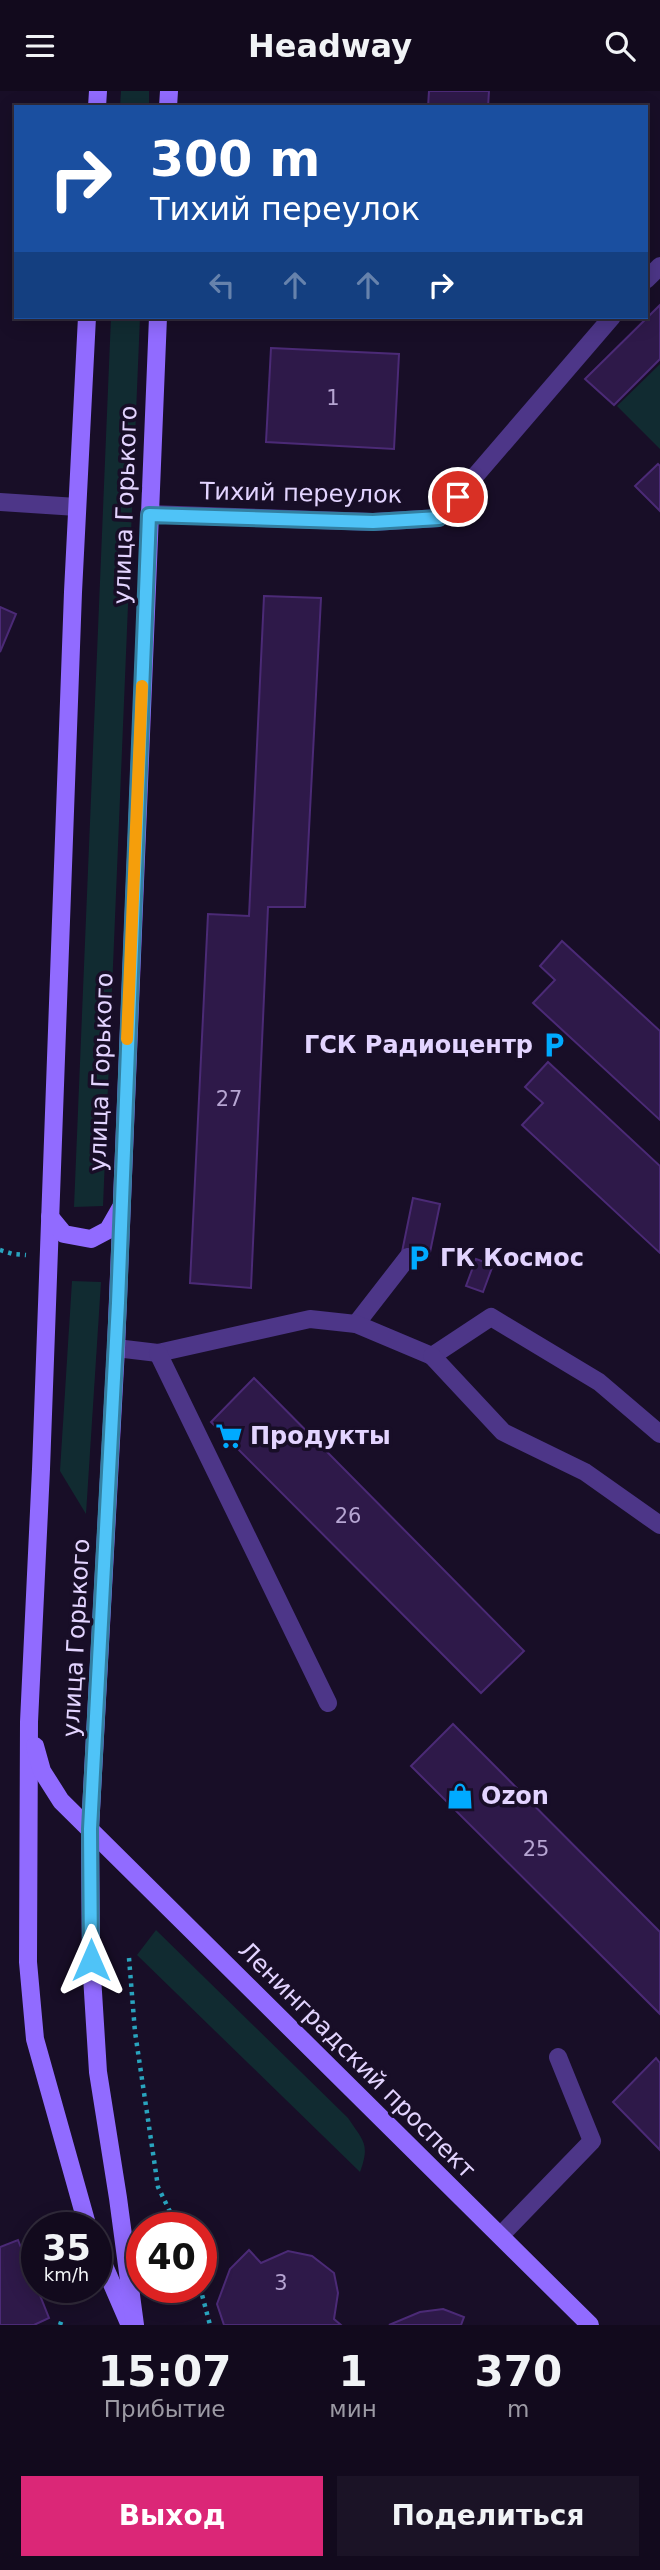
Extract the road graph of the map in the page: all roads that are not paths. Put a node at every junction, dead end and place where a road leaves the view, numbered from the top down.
1 (87, 319) edge
2 (158, 319) edge
3 (610, 319) edge
4 (0, 502) edge
5 (77, 507) junction
6 (149, 515) junction
7 (120, 1205) junction
8 (50, 1217) junction
9 (408, 1257) dead end
10 (356, 1324) junction
11 (116, 1348) junction
12 (158, 1353) junction
13 (432, 1356) junction
14 (660, 1434) edge
15 (660, 1525) edge
16 (328, 1703) dead end
17 (29, 1722) junction
18 (90, 1829) junction
19 (558, 2057) dead end
20 (84, 2212) edge
21 (501, 2235) junction
22 (112, 2285) edge
23 (129, 2325) edge
24 (135, 2325) edge
25 (590, 2325) edge

1 - 5 main road, улица Горького
2 - 6 main road, улица Горького
3 - 6 street, Тихий переулок
4 - 5 street
5 - 8 main road, улица Горького
6 - 7 main road, улица Горького
7 - 8 main road
7 - 11 main road, улица Горького
8 - 17 main road, улица Горького
9 - 10 street
10 - 12 street
10 - 13 street
11 - 12 street
11 - 18 main road, улица Горького
12 - 16 street
13 - 14 street
13 - 15 street
17 - 18 main road, улица Горького
17 - 20 main road, улица Горького
18 - 21 main road, Ленинградский проспект
18 - 24 main road, улица Горького
19 - 21 street
21 - 25 main road, Ленинградский проспект
22 - 23 main road

